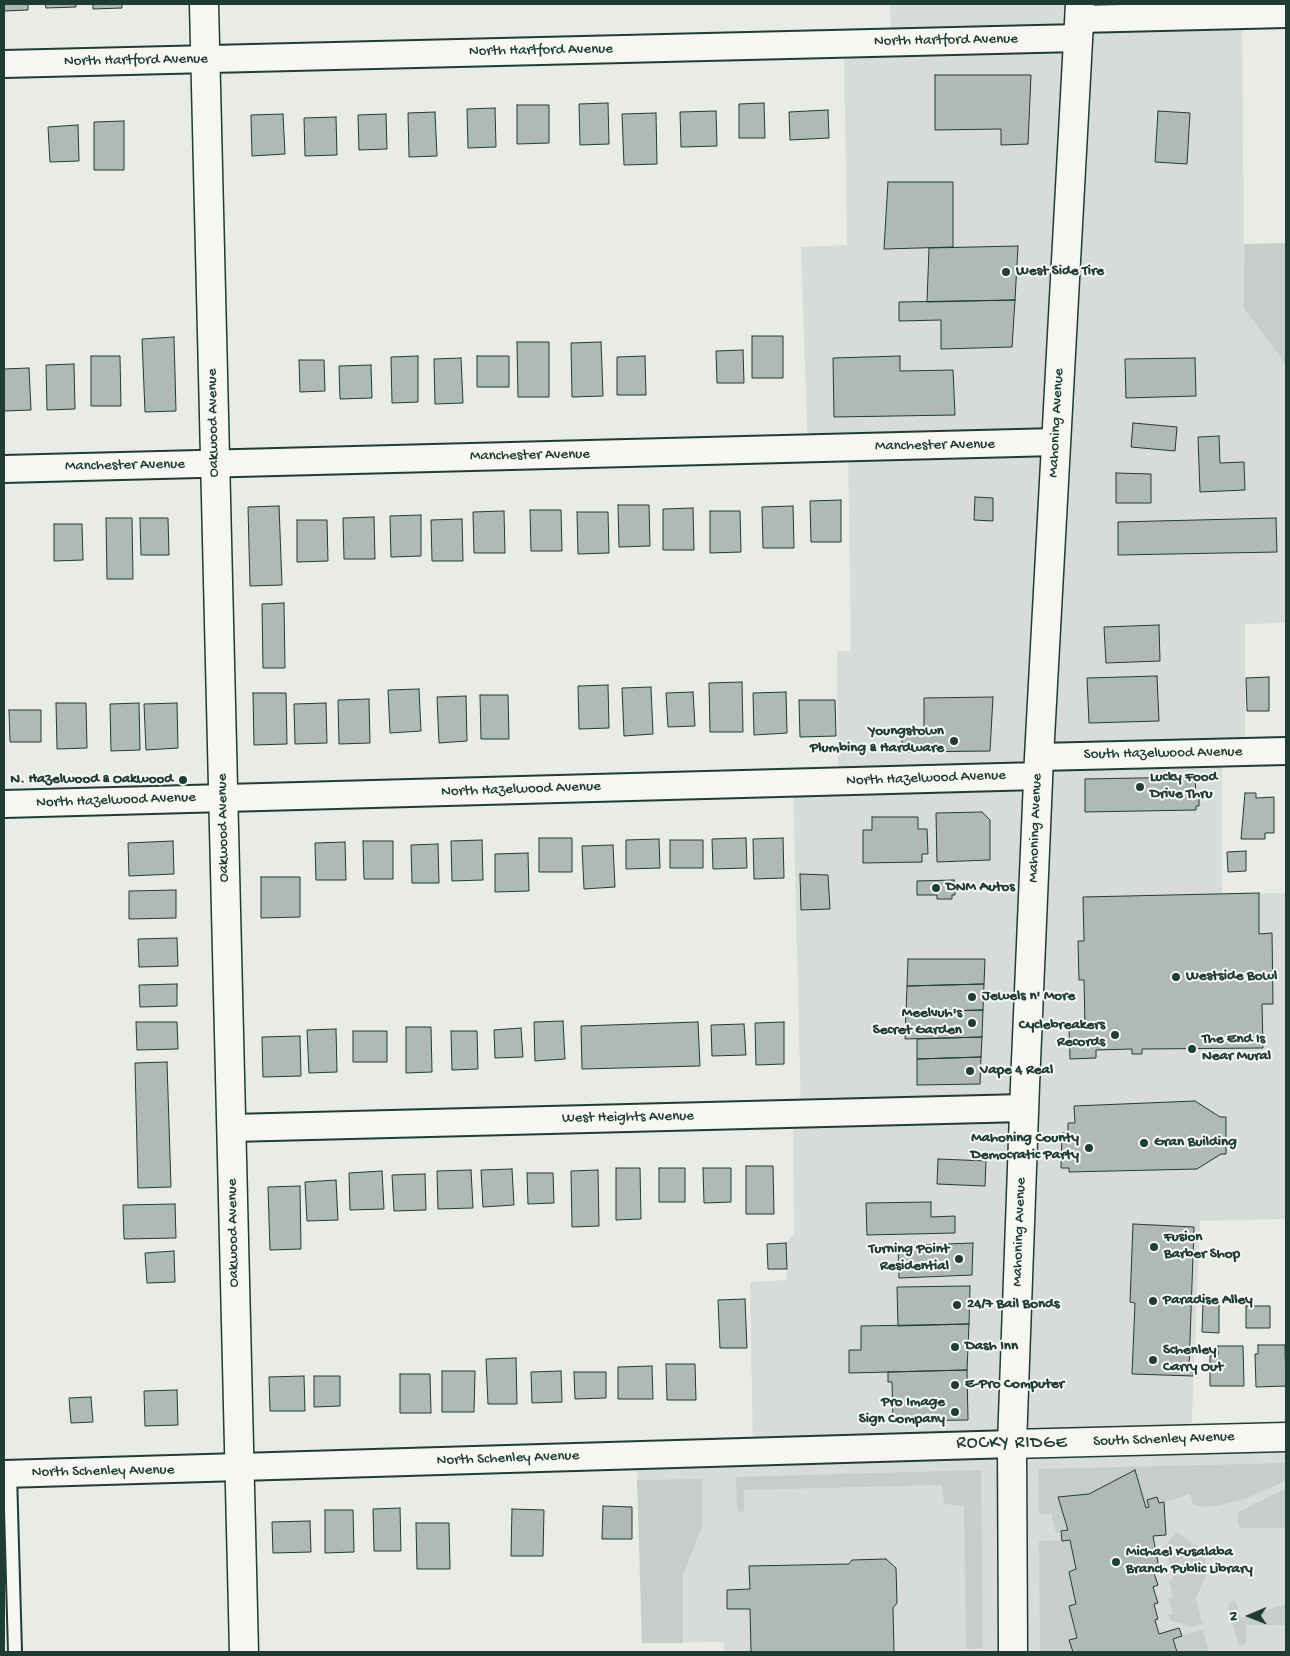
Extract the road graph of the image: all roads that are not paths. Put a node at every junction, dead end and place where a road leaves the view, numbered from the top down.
1 (204, 4) edge
2 (1286, 14) edge
3 (1079, 20) edge
4 (206, 59) junction
5 (4, 64) edge
6 (1056, 442) junction
7 (216, 464) junction
8 (4, 468) edge
9 (1286, 752) edge
10 (1039, 767) junction
11 (224, 798) junction
12 (4, 804) edge
13 (1024, 1108) junction
14 (232, 1128) junction
15 (1286, 1437) edge
16 (1012, 1444) junction
17 (240, 1467) junction
18 (7, 1474) edge
19 (15, 1652) edge
20 (244, 1652) edge
21 (1013, 1652) edge

1 - 4 street, Oakwood Avenue
2 - 3 street, North Hartford Avenue
3 - 4 street, North Hartford Avenue
3 - 6 street, Mahoning Avenue
4 - 5 street, North Hartford Avenue
4 - 7 street, Oakwood Avenue
6 - 7 street, Manchester Avenue
6 - 10 street, Mahoning Avenue
7 - 8 street, Manchester Avenue
7 - 11 street, Oakwood Avenue
9 - 10 street, South Hazelwood Avenue
10 - 11 street, North Hazelwood Avenue
10 - 13 street, Mahoning Avenue
11 - 12 street, North Hazelwood Avenue
11 - 14 street, Oakwood Avenue
13 - 14 street, West Heights Avenue
13 - 16 street, Mahoning Avenue
14 - 17 street, Oakwood Avenue
15 - 16 street, South Schenley Avenue
16 - 17 street, North Schenley Avenue
16 - 21 street, Mahoning Avenue
17 - 18 street, North Schenley Avenue
17 - 20 street, Oakwood Avenue
18 - 19 lane

